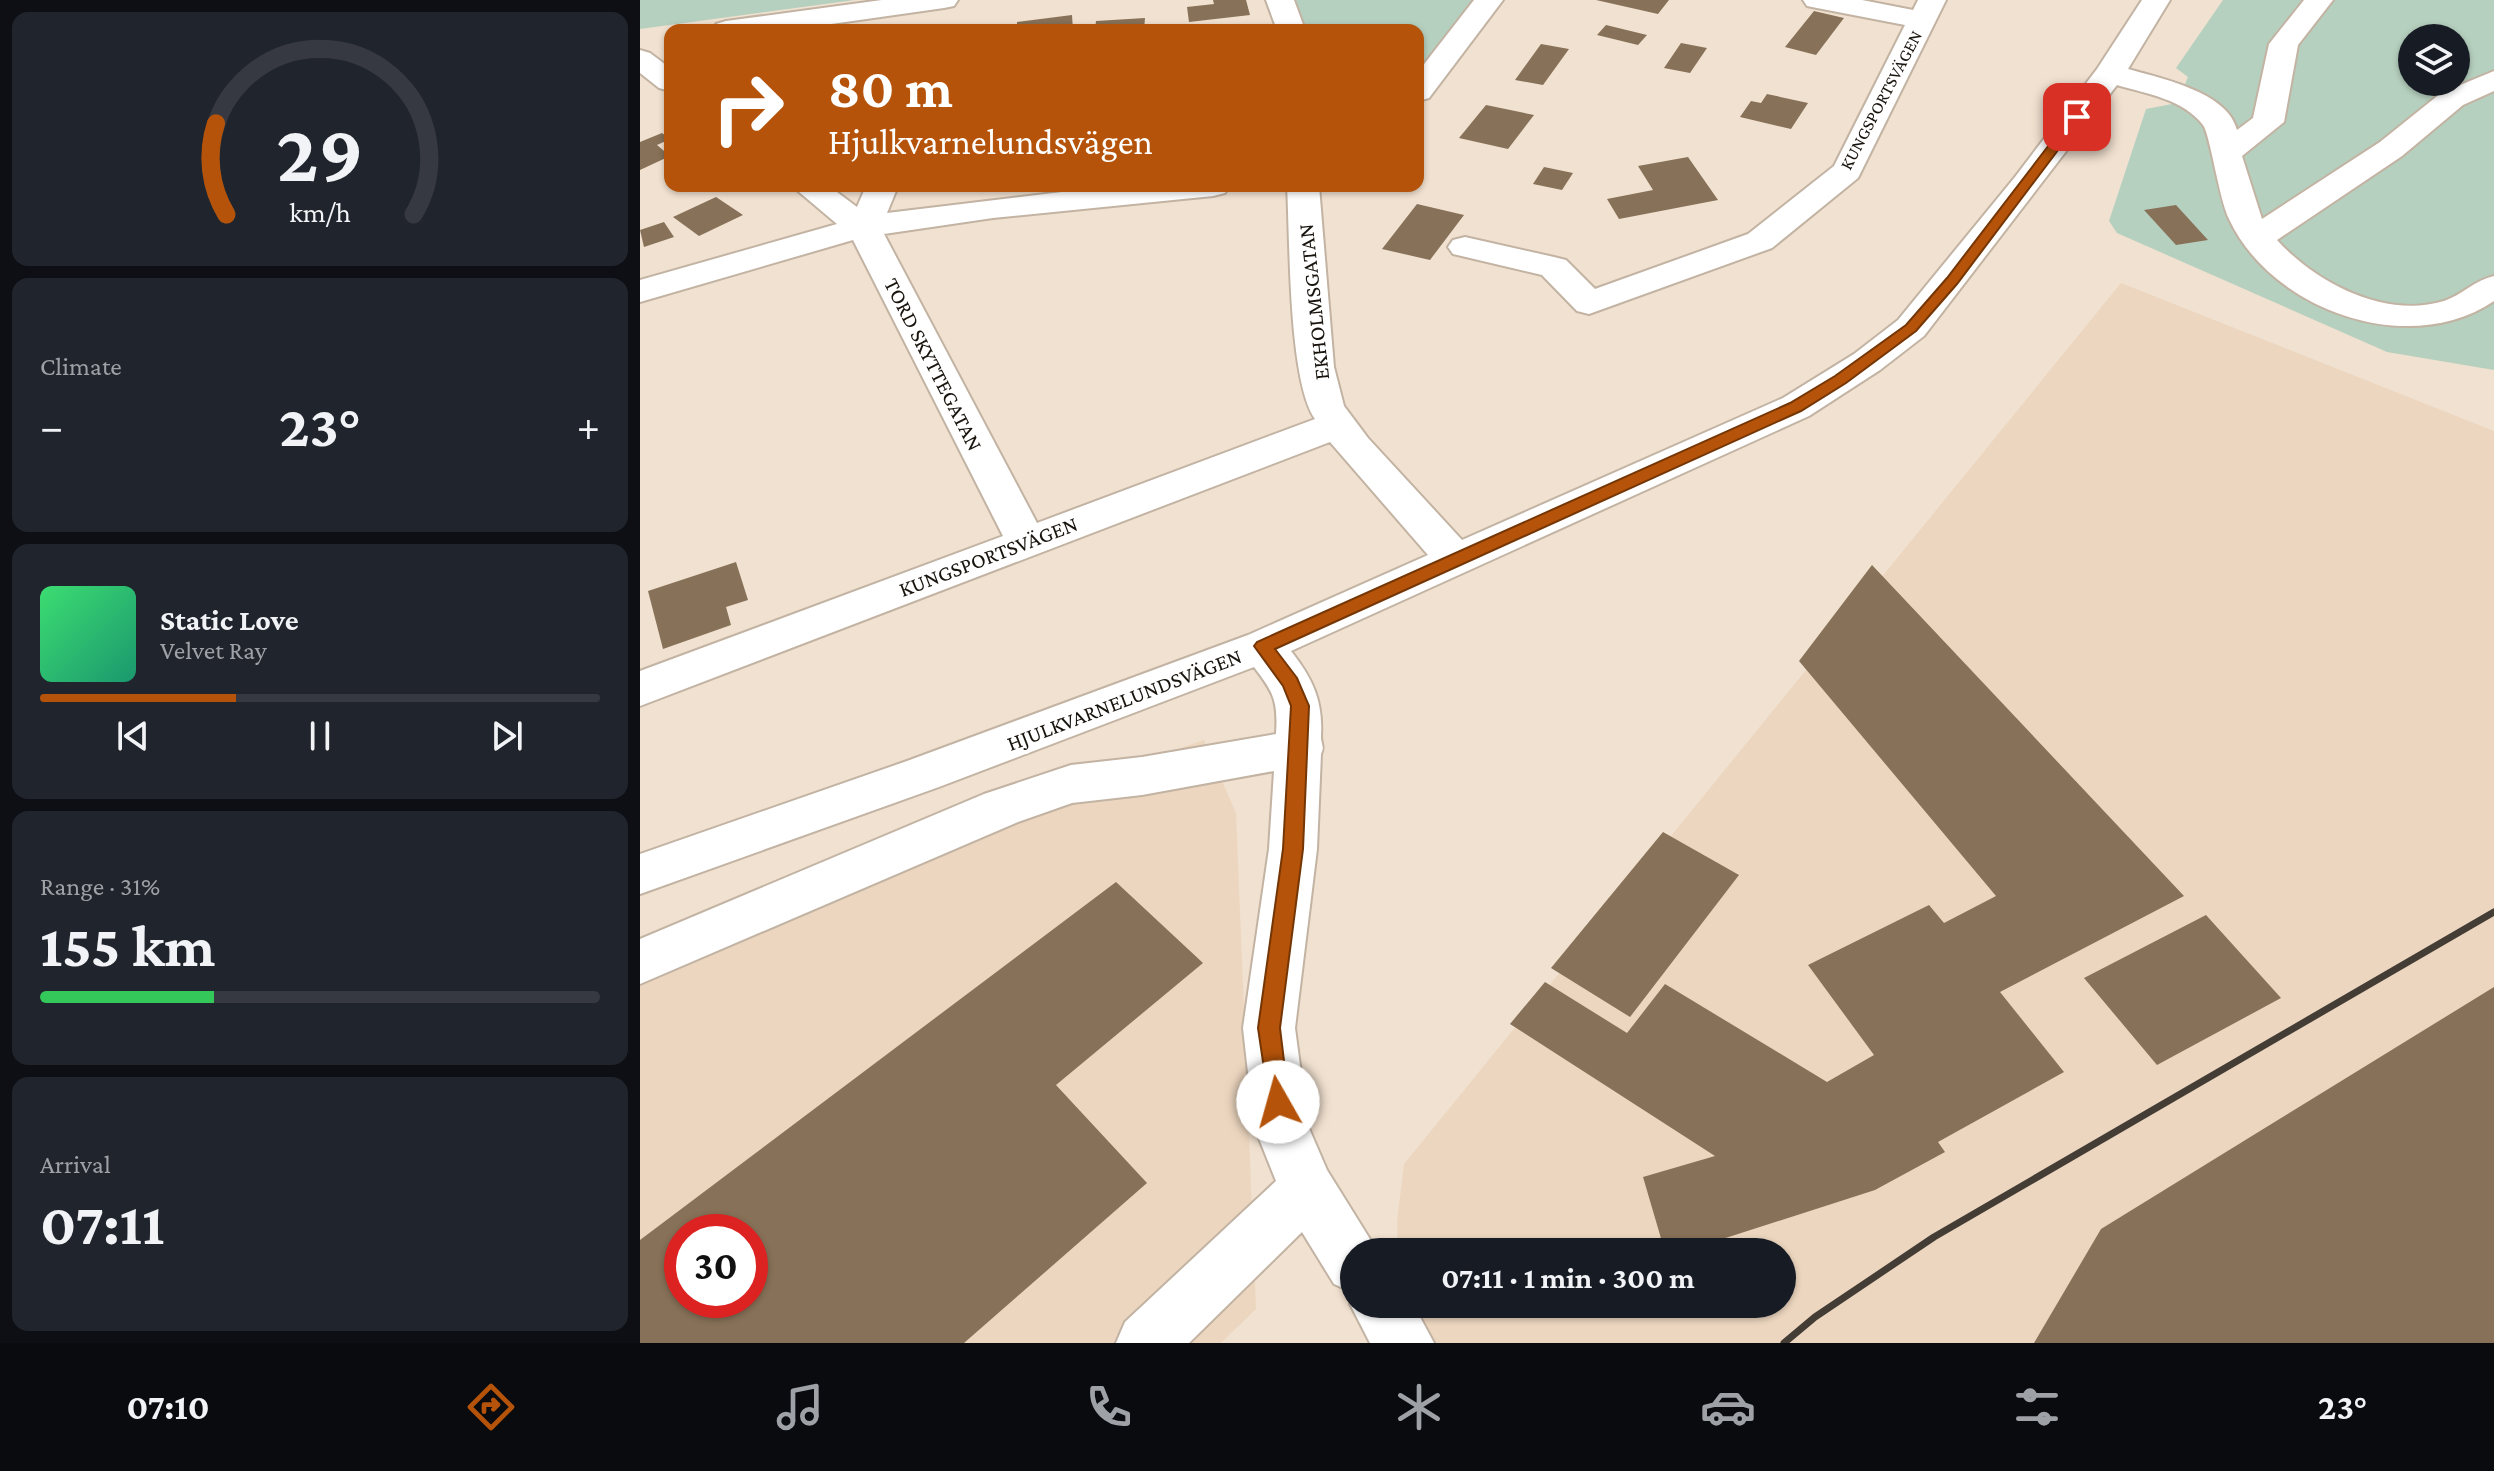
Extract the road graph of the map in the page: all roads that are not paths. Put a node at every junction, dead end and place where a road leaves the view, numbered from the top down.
1 (944, 0) edge
2 (963, 0) edge
3 (1280, 0) edge
4 (1489, 0) edge
5 (1817, 0) edge
6 (2156, 0) edge
7 (2319, 0) edge
8 (1928, 10) edge
9 (770, 24) edge
10 (953, 24) edge
11 (1289, 24) edge
12 (664, 41) edge
13 (640, 45) edge
14 (640, 59) edge
15 (2110, 73) junction
16 (664, 77) edge
17 (2494, 80) edge
18 (1424, 84) edge
19 (2225, 153) junction
20 (816, 192) edge
21 (879, 192) edge
22 (1158, 192) edge
23 (1303, 192) edge
24 (864, 228) junction
25 (2257, 238) junction
26 (1465, 247) dead end
27 (2494, 286) edge
28 (640, 291) edge
29 (1337, 425) junction
30 (1026, 541) junction
31 (1458, 561) junction
32 (1263, 646) junction
33 (640, 689) edge
34 (1301, 748) junction
35 (640, 874) edge
36 (640, 962) edge
37 (1307, 1189) junction
38 (1340, 1242) edge
39 (1388, 1318) edge
40 (1146, 1343) edge
41 (1404, 1343) edge

1 - 9 street
2 - 10 street
3 - 11 street
4 - 18 street
5 - 8 street
6 - 15 street, HJULKVARNELUNDSVÄGEN
7 - 19 street
8 - 26 street, KUNGSPORTSVÄGEN
12 - 13 street
14 - 16 street
15 - 19 street
15 - 31 street, HJULKVARNELUNDSVÄGEN
17 - 25 street
19 - 25 street
20 - 24 street
21 - 24 street
22 - 24 street
23 - 29 street, EKHOLMSGATAN
24 - 28 street
24 - 30 street, TORD SKYTTEGATAN
25 - 27 street
29 - 30 street, KUNGSPORTSVÄGEN
29 - 31 street, EKHOLMSGATAN
30 - 33 street, KUNGSPORTSVÄGEN
31 - 32 street, HJULKVARNELUNDSVÄGEN
32 - 34 street
32 - 35 street, HJULKVARNELUNDSVÄGEN
34 - 36 street
34 - 37 street
37 - 38 street
37 - 40 street
39 - 41 street

